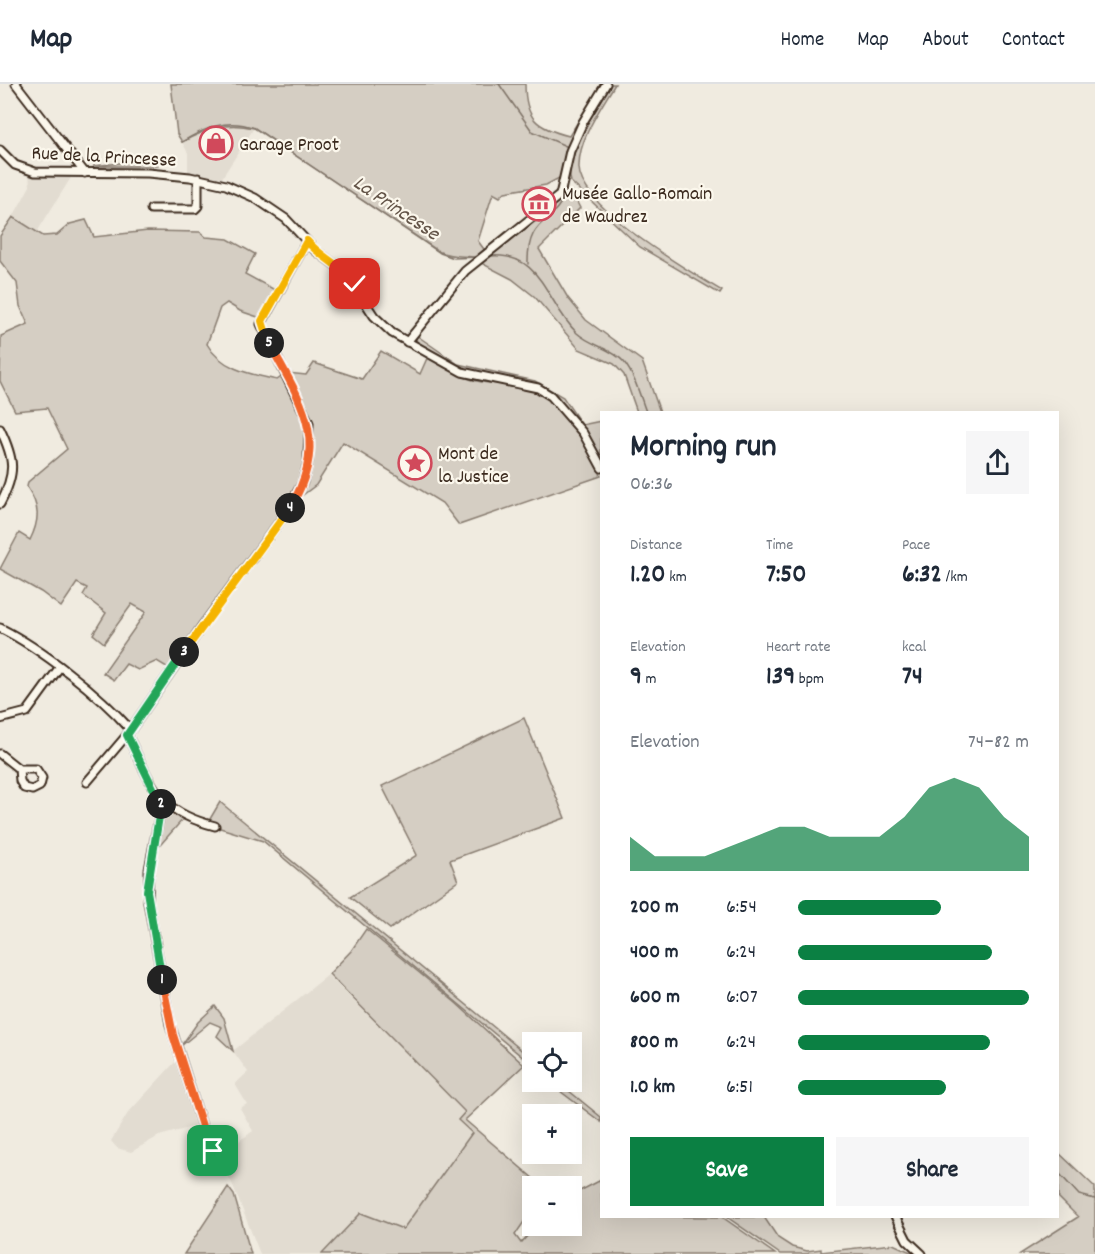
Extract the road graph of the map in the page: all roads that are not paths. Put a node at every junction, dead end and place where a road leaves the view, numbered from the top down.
1 (16, 84) edge
2 (606, 84) edge
3 (0, 150) edge
4 (85, 173) junction
5 (198, 178) junction
6 (150, 209) dead end
7 (307, 241) junction
8 (407, 342) junction
9 (0, 429) edge
10 (600, 465) edge
11 (0, 504) edge
12 (0, 628) edge
13 (59, 668) junction
14 (0, 719) edge
15 (129, 732) junction
16 (0, 754) edge
17 (19, 769) dead end
18 (87, 782) dead end
19 (162, 802) junction
20 (215, 826) dead end
21 (215, 1155) dead end
22 (896, 1218) edge
23 (922, 1254) edge

1 - 4 street
2 - 8 street
3 - 4 street, Rue de la Princesse
4 - 5 street, Rue de la Princesse
5 - 6 street
5 - 7 street, Rue de la Princesse
7 - 8 street, Rue de la Princesse
7 - 15 street
8 - 10 street, Rue de la Princesse
9 - 11 street
12 - 13 street
13 - 14 street
13 - 15 street
15 - 18 street
15 - 19 street
16 - 17 street
19 - 20 street
19 - 21 street
22 - 23 street

